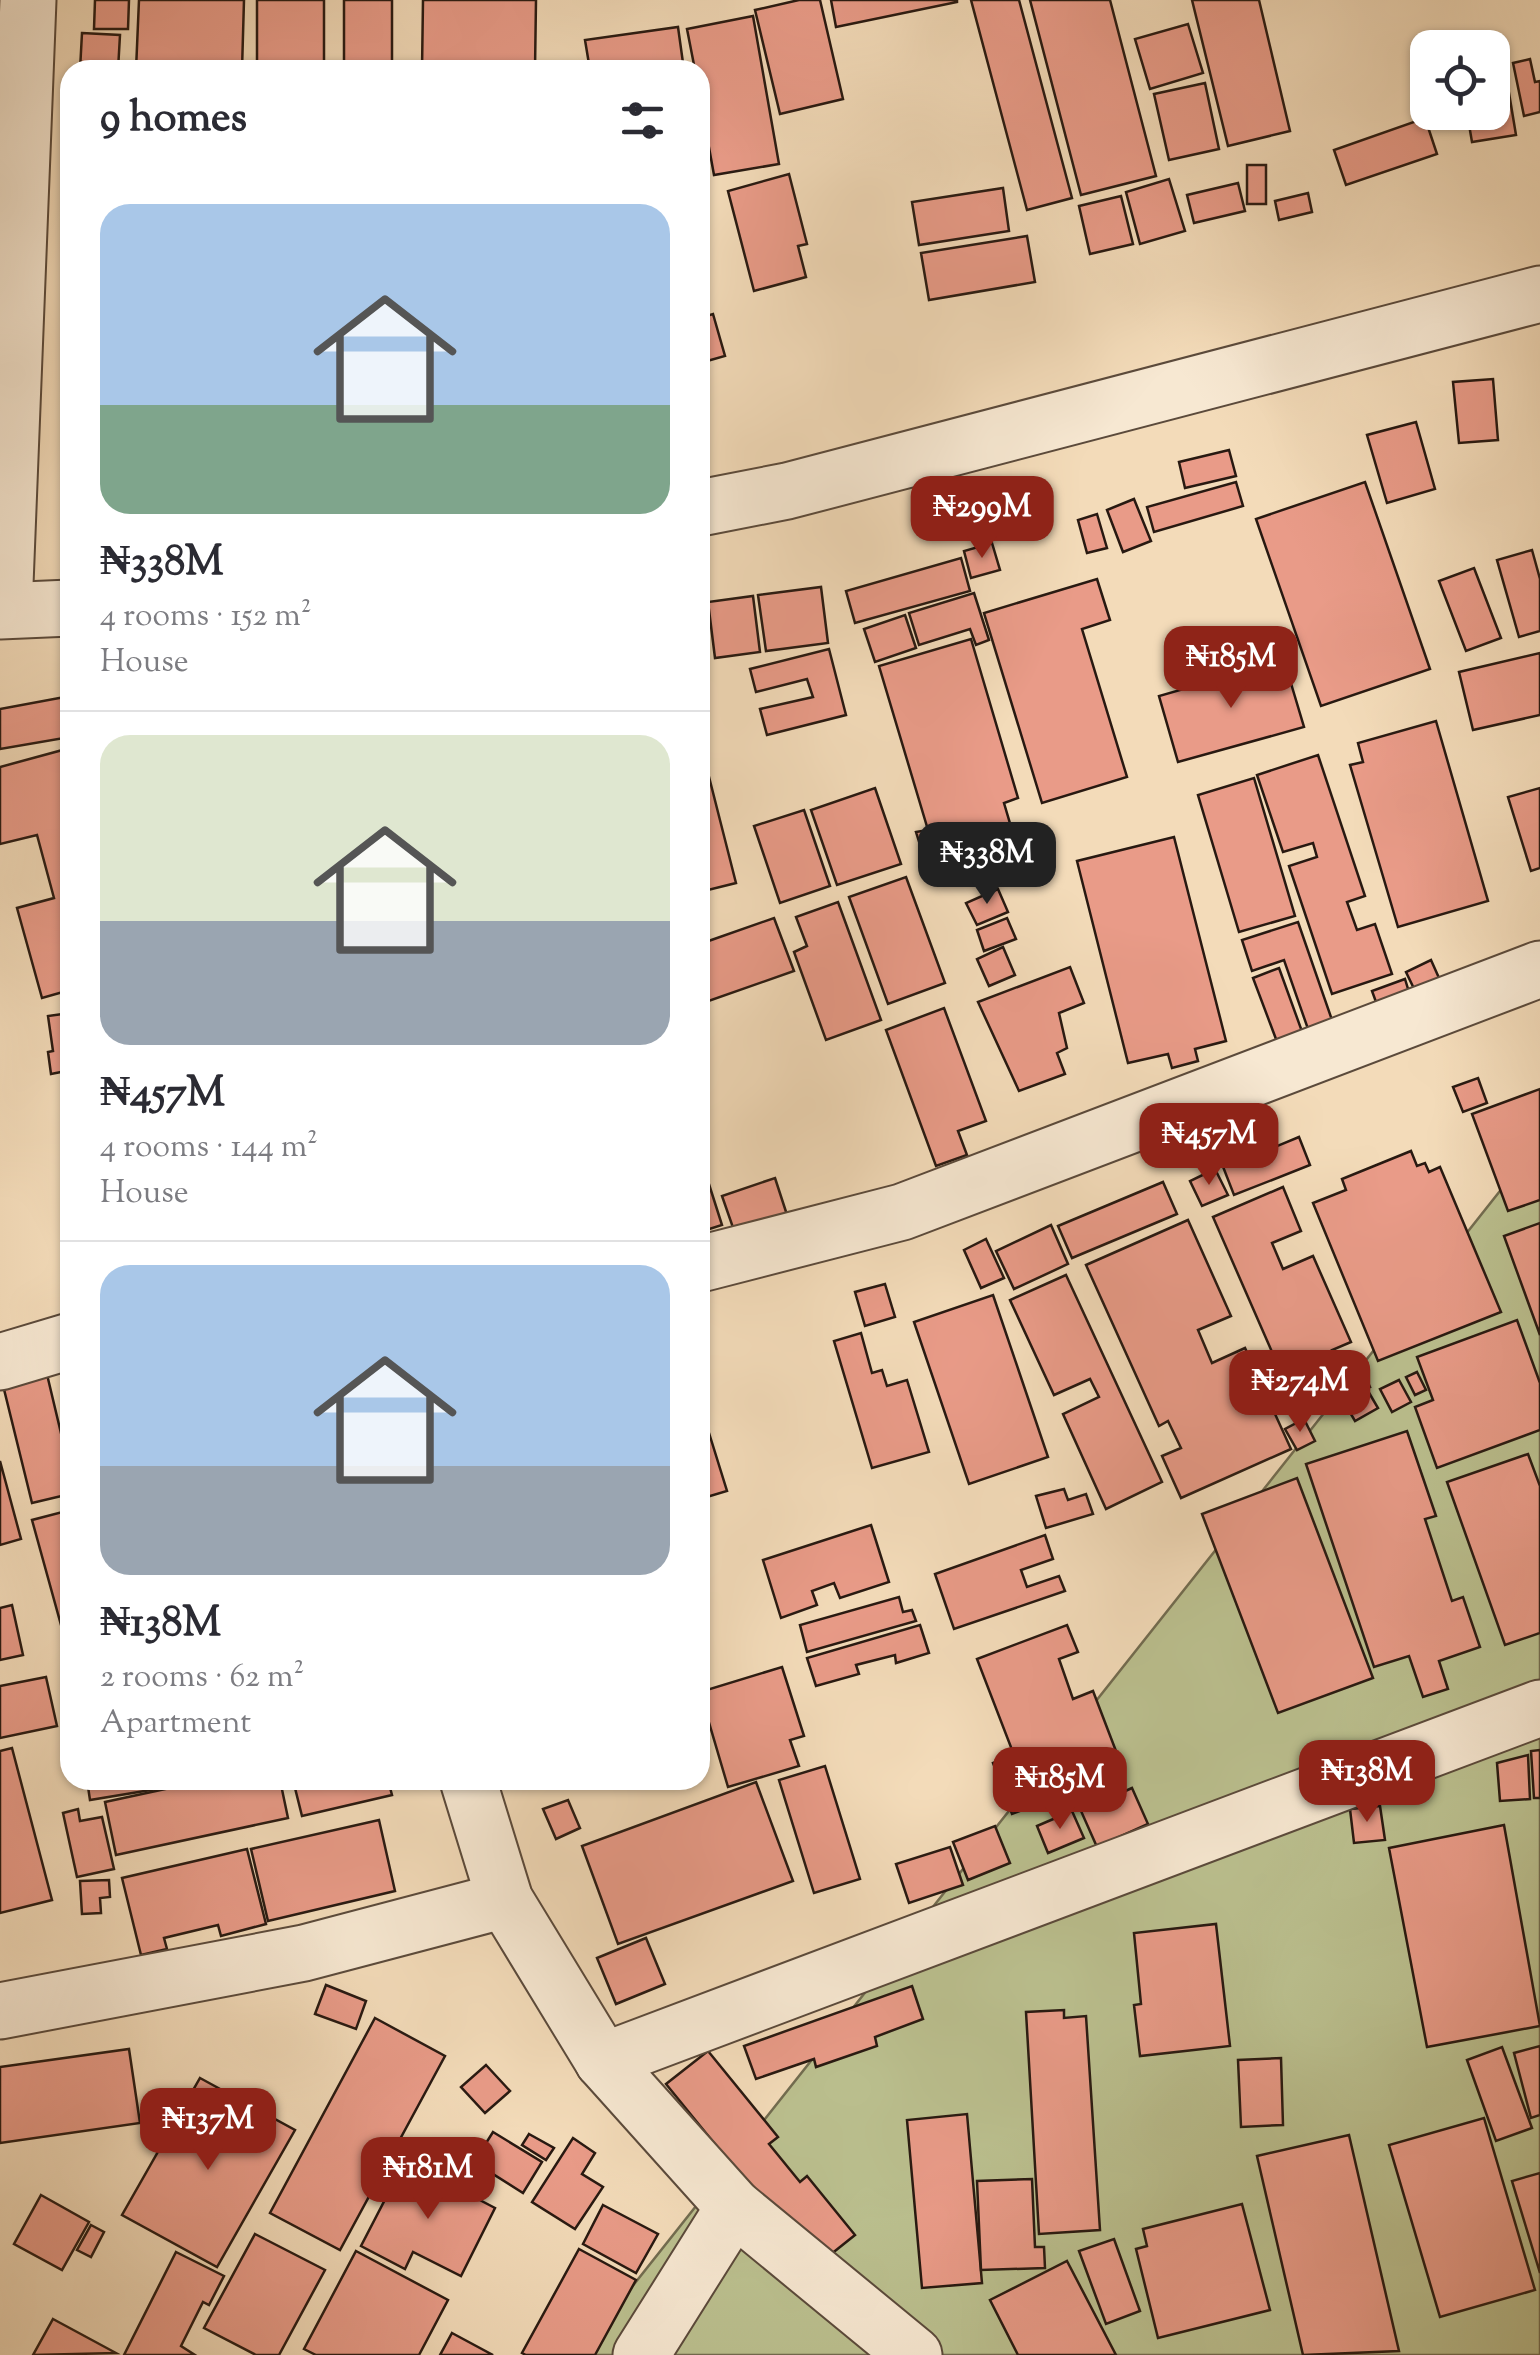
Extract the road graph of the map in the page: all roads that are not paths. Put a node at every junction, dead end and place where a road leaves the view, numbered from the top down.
1 (28, 0) edge
2 (1536, 305) edge
3 (710, 506) edge
4 (60, 608) edge
5 (2, 610) edge
6 (1540, 969) edge
7 (710, 1261) edge
8 (60, 1345) edge
9 (0, 1362) edge
10 (1540, 1708) edge
11 (471, 1790) edge
12 (505, 1900) junction
13 (0, 2011) edge
14 (602, 2061) junction
15 (734, 2207) junction
16 (641, 2355) edge
17 (914, 2355) edge

1 - 5 street
2 - 3 street
4 - 5 street
6 - 7 street
8 - 9 street
10 - 14 street
11 - 12 street
12 - 13 street
12 - 14 street
14 - 15 street
15 - 16 street
15 - 17 street

